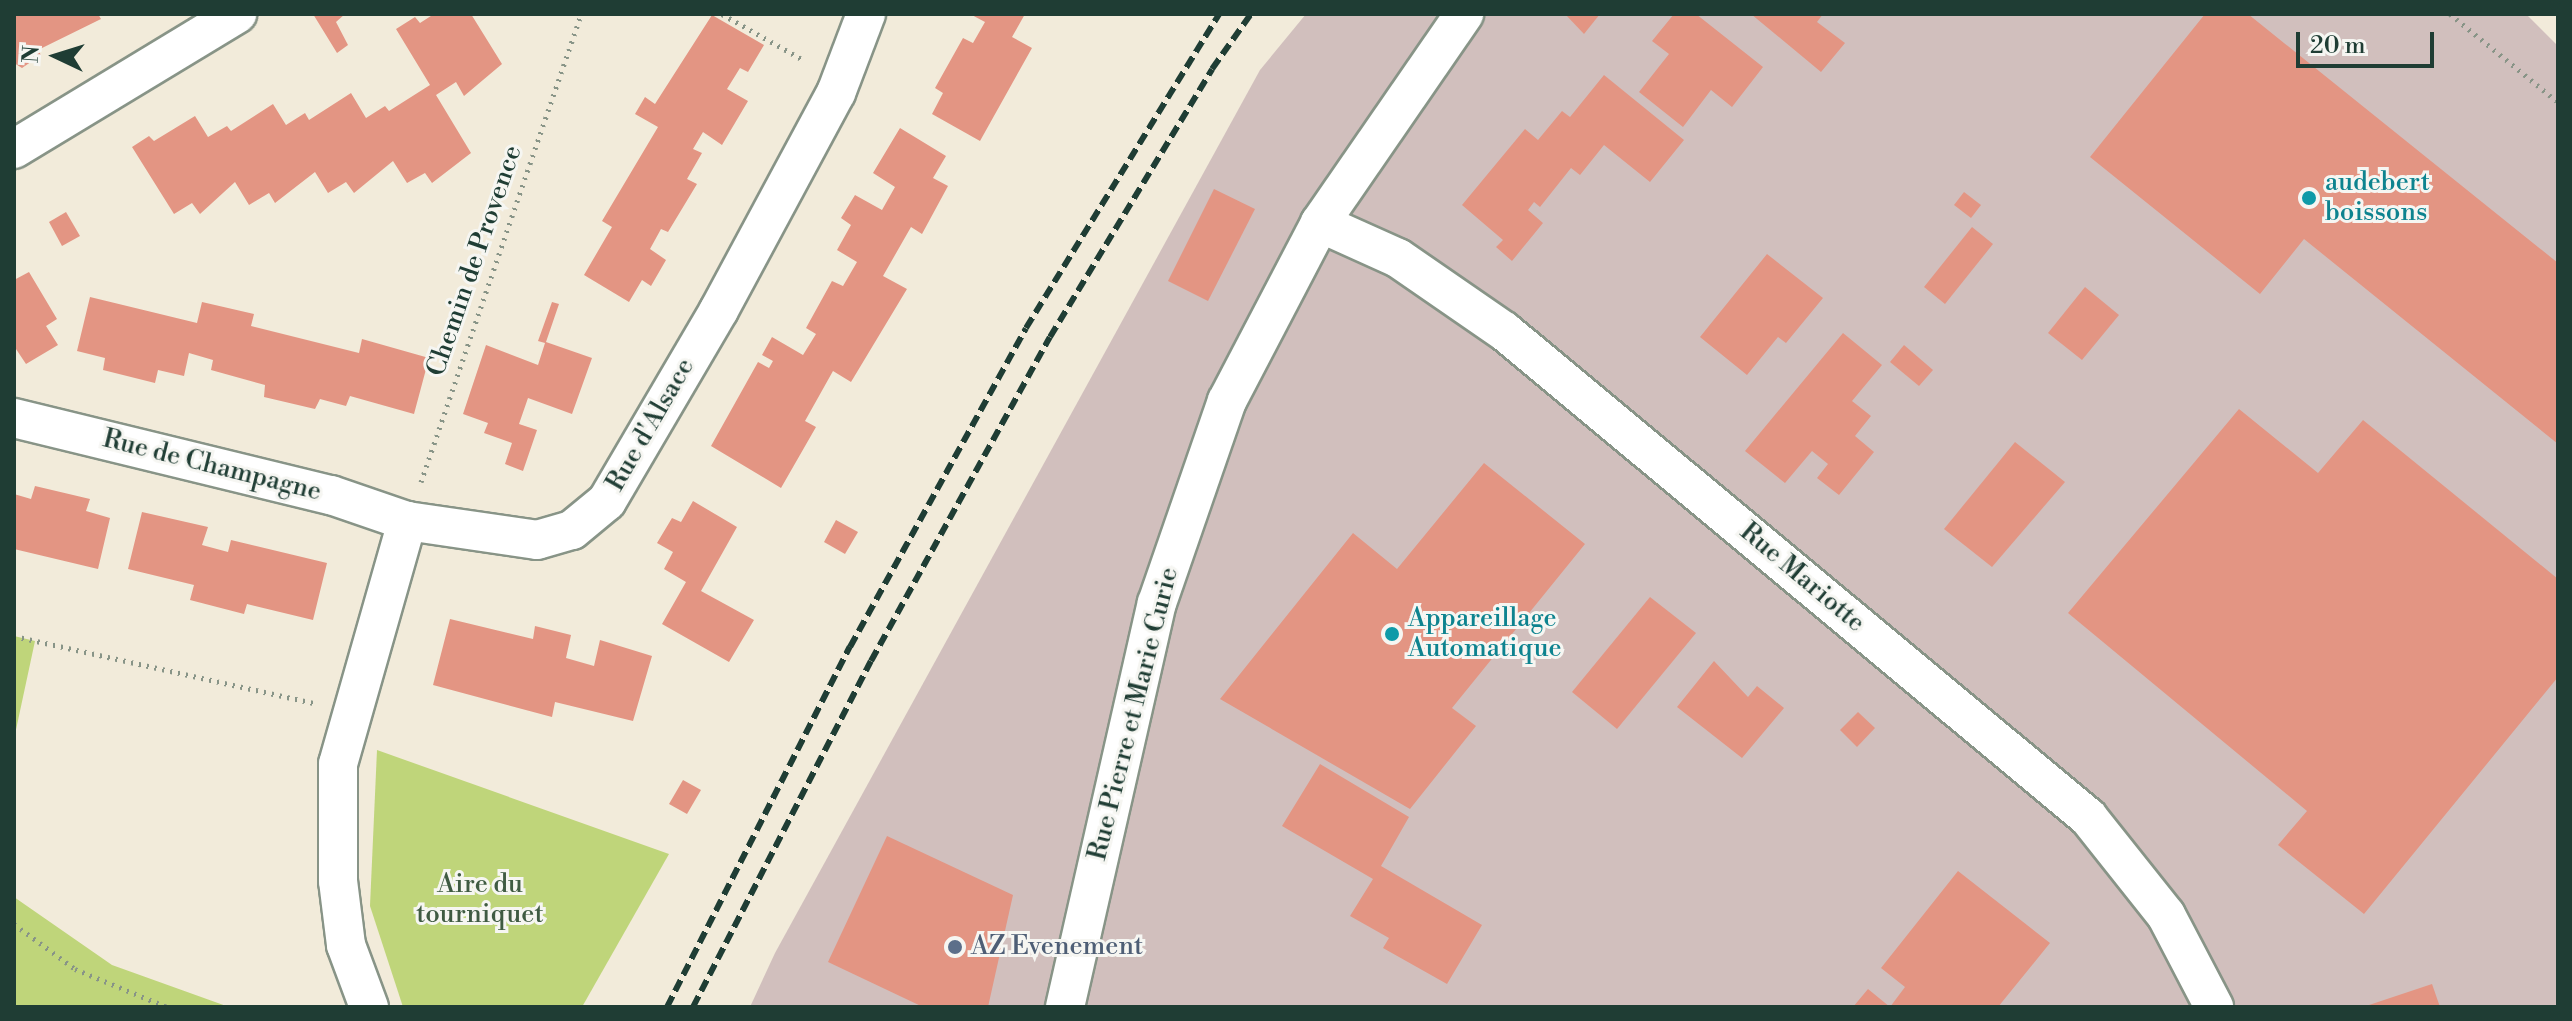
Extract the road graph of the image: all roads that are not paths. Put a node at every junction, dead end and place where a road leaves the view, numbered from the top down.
1 (237, 14) edge
2 (866, 14) edge
3 (1464, 14) edge
4 (14, 149) edge
5 (1320, 223) junction
6 (14, 418) edge
7 (407, 521) junction
8 (369, 1007) edge
9 (1065, 1007) edge
10 (2214, 1007) edge

1 - 4 street
2 - 7 street, Rue d'Alsace
3 - 5 street, Rue Pierre et Marie Curie
5 - 9 street, Rue Pierre et Marie Curie
5 - 10 street, Rue Mariotte
6 - 7 street, Rue de Champagne
7 - 8 street

